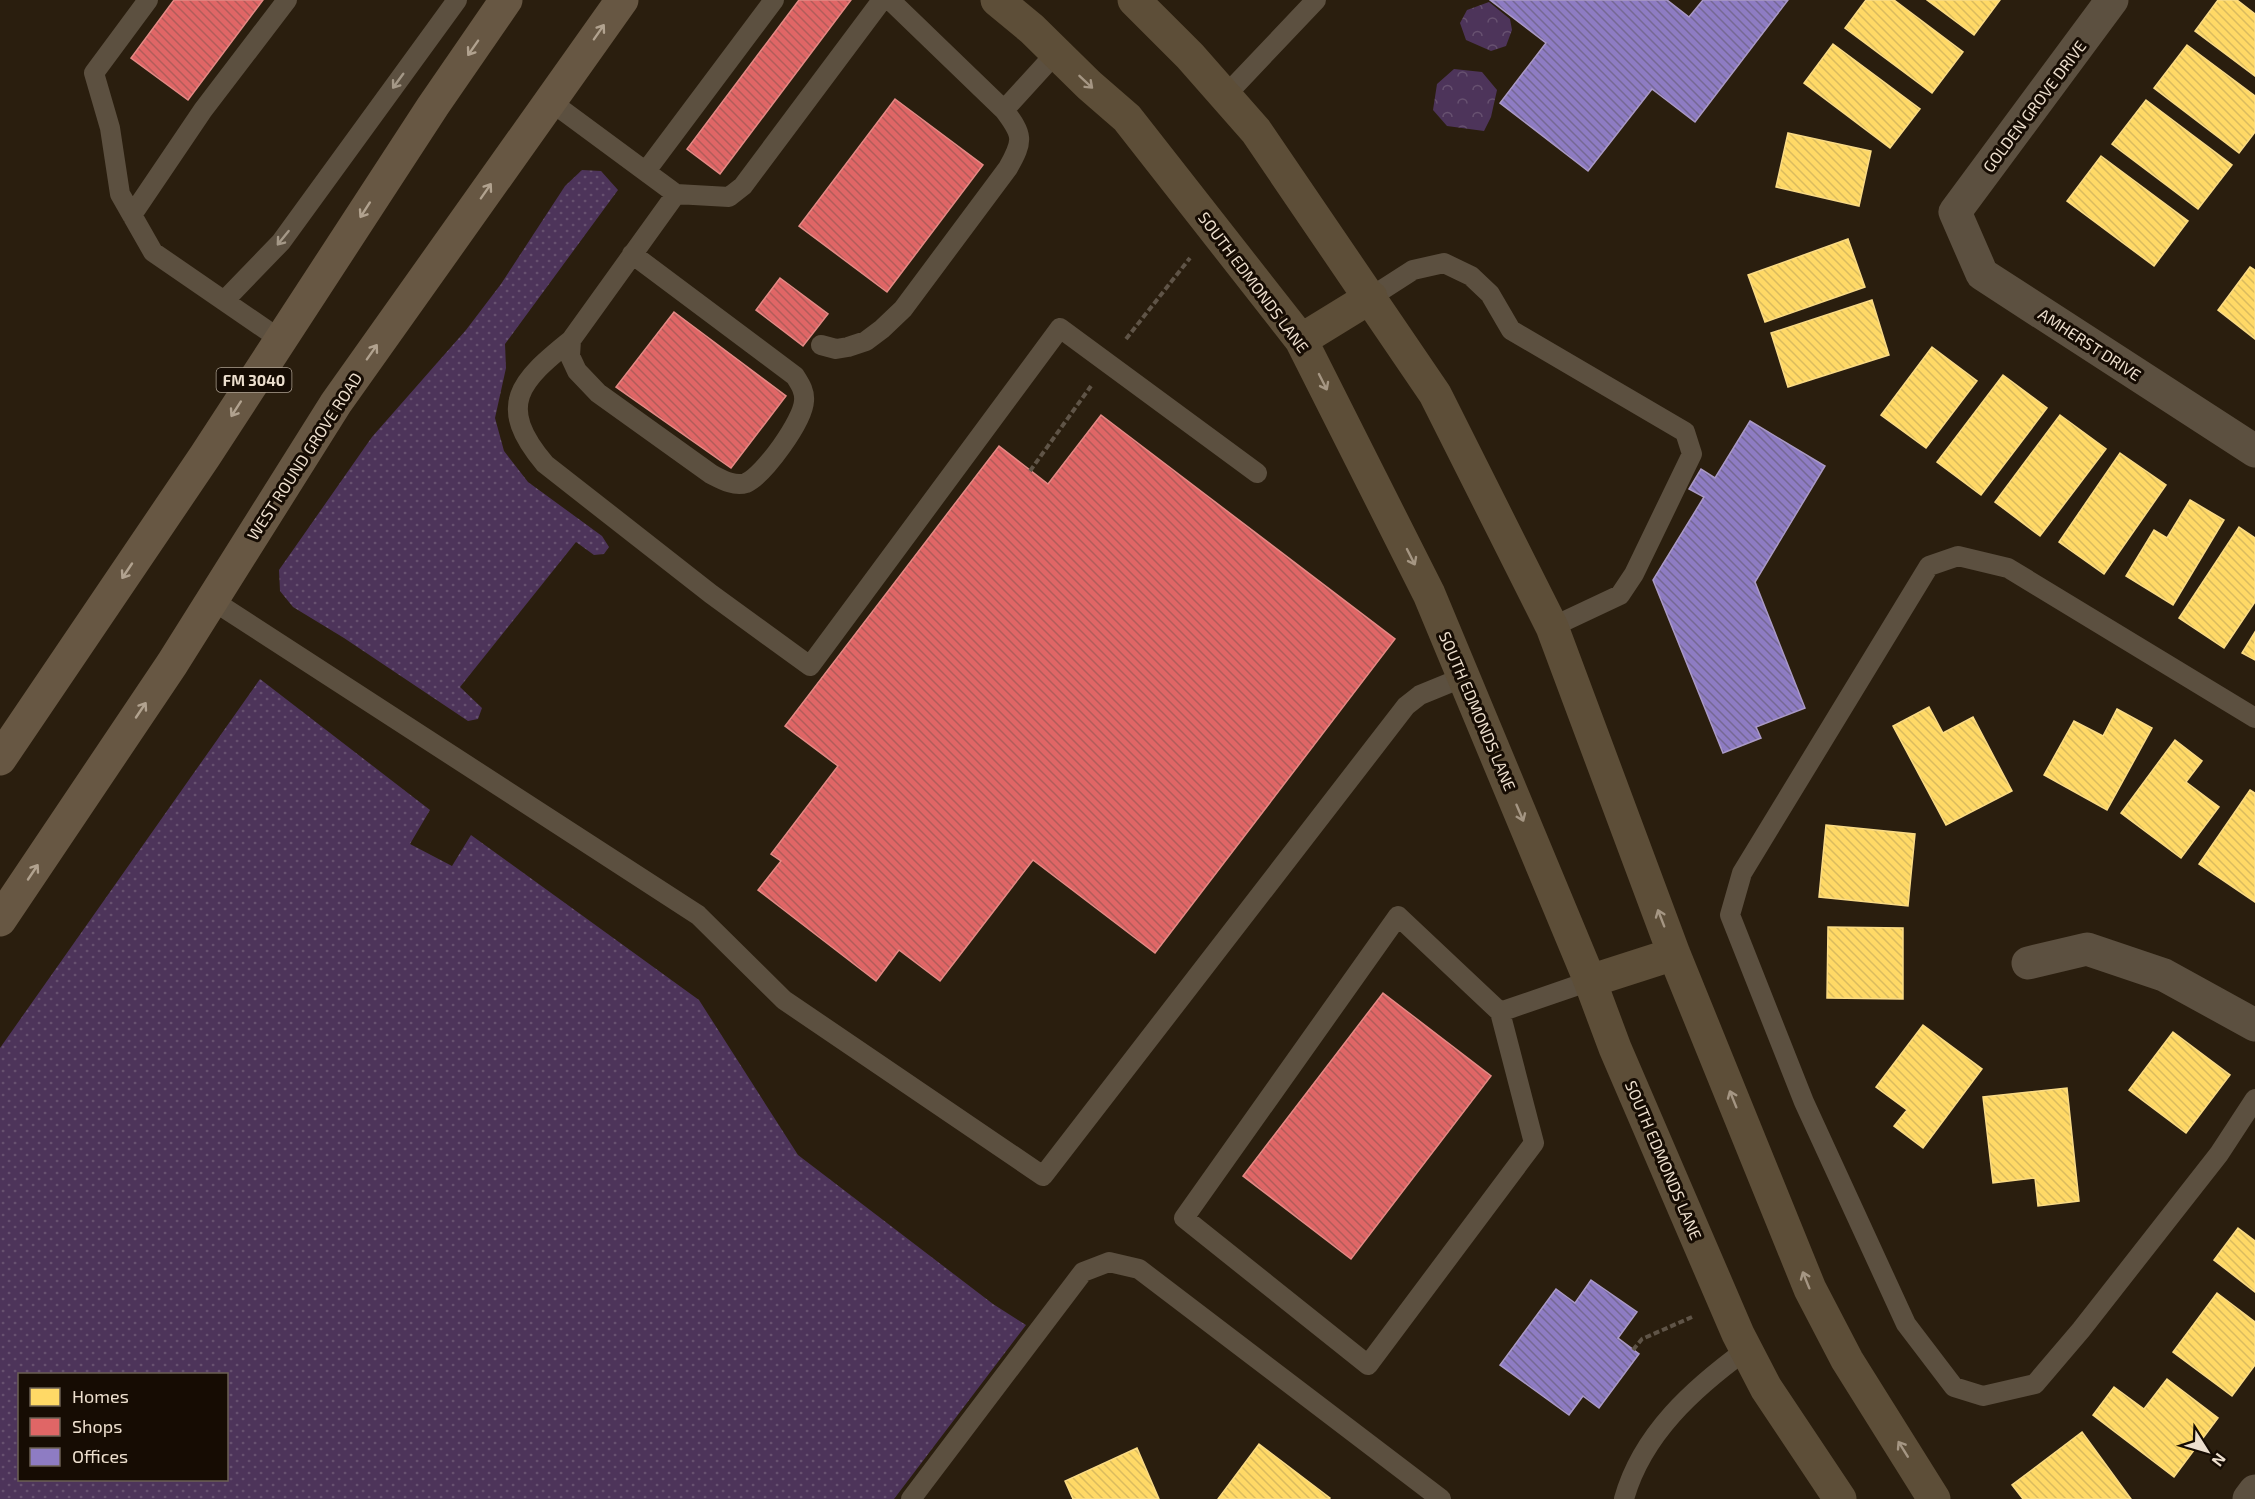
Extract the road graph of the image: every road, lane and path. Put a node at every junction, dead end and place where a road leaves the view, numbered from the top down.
1 (148, 0) edge
2 (287, 0) edge
3 (457, 0) edge
4 (506, 0) edge
5 (622, 0) edge
6 (774, 0) edge
7 (882, 0) edge
8 (890, 0) edge
9 (997, 0) edge
10 (1134, 0) edge
11 (1316, 0) edge
12 (2112, 0) edge
13 (1056, 53) junction
14 (1226, 96) junction
15 (550, 101) junction
16 (1004, 110) junction
17 (646, 171) junction
18 (676, 194) junction
19 (1955, 212) joint
20 (132, 215) junction
21 (632, 255) junction
22 (1371, 297) junction
23 (224, 300) junction
24 (281, 340) junction
25 (571, 340) junction
26 (1301, 340) junction
27 (821, 345) dead end
28 (2255, 451) edge
29 (1257, 473) dead end
30 (212, 600) junction
31 (1552, 627) junction
32 (1464, 676) junction
33 (2255, 718) edge
34 (0, 759) edge
35 (0, 920) edge
36 (1674, 954) junction
37 (2028, 963) dead end
38 (1590, 981) junction
39 (1500, 1012) junction
40 (2255, 1025) edge
41 (2255, 1100) edge
42 (1695, 1315) dead end
43 (1633, 1350) dead end
44 (1746, 1350) junction
45 (2255, 1491) edge
46 (911, 1499) edge
47 (1441, 1499) edge
48 (1624, 1499) edge
49 (1840, 1499) edge
50 (1934, 1499) edge
51 (2249, 1499) edge

1 - 20 lane
2 - 20 lane
3 -> 23 lane
4 -> 24 main road, FM 3040
15 -> 5 main road, WEST ROUND GROVE ROAD
6 - 17 lane
7 - 18 lane
8 - 16 lane
9 - 13 main road, SOUTH EDMONDS LANE
10 - 14 main road
11 - 14 lane
12 - 19 street, GOLDEN GROVE DRIVE
13 - 16 lane
13 -> 26 main road, SOUTH EDMONDS LANE
14 - 22 main road
15 - 17 lane
30 -> 15 main road, WEST ROUND GROVE ROAD
16 - 27 lane
17 - 18 lane
18 - 21 lane
19 - 28 street, AMHERST DRIVE
20 - 23 lane
21 - 25 lane
21 - 25 lane
22 - 26 main road
22 - 31 main road
22 - 31 lane
23 - 24 lane
24 -> 34 main road, FM 3040
25 - 29 lane
26 -> 32 main road, SOUTH EDMONDS LANE
30 - 32 lane
35 -> 30 main road, WEST ROUND GROVE ROAD
36 -> 31 main road
32 -> 38 main road, SOUTH EDMONDS LANE
33 - 41 lane
36 - 38 main road
50 -> 36 main road
37 - 40 street
38 - 39 lane
38 - 44 main road, SOUTH EDMONDS LANE
39 - 39 lane
42 - 43 path
44 - 48 lane
44 - 49 main road, SOUTH EDMONDS LANE
45 - 51 street
46 - 47 lane

